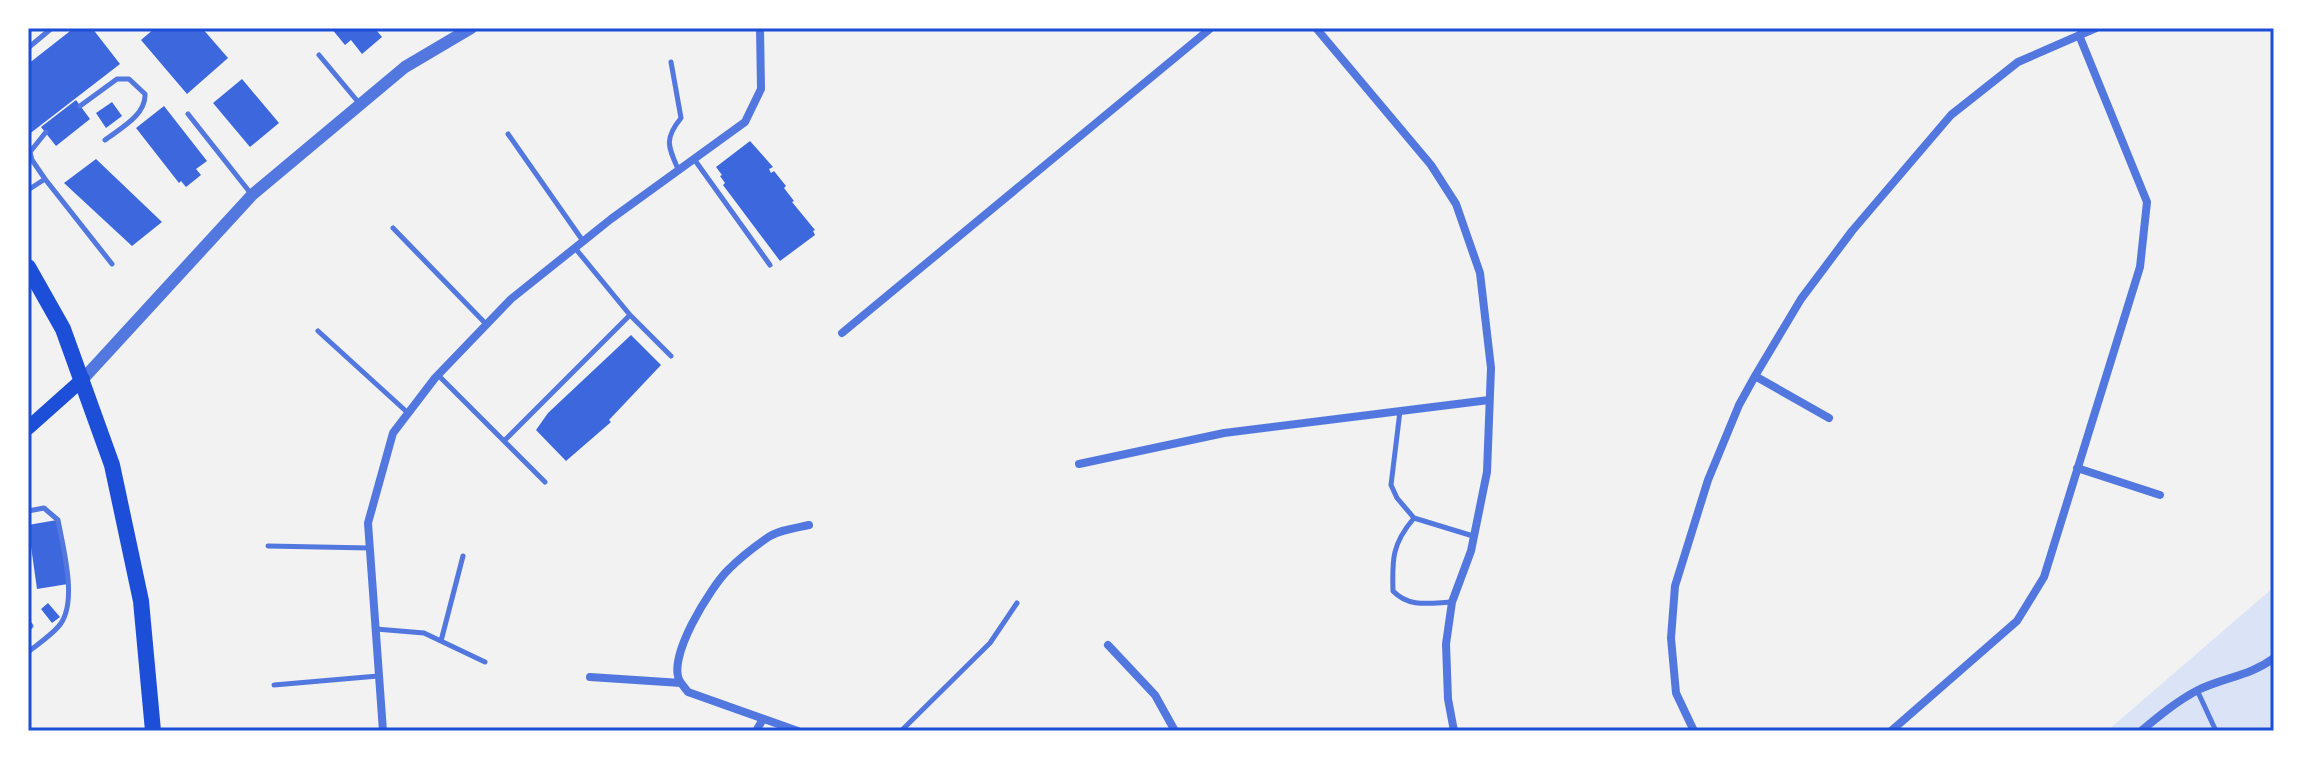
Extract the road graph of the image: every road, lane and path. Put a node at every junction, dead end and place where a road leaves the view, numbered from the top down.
1 (52, 28) edge
2 (471, 28) edge
3 (760, 28) edge
4 (1211, 28) edge
5 (1316, 28) edge
6 (2096, 28) edge
7 (2079, 35) junction
8 (28, 48) edge
9 (319, 55) dead end
10 (671, 62) dead end
11 (360, 103) junction
12 (80, 106) dead end
13 (188, 114) dead end
14 (46, 132) dead end
15 (508, 134) dead end
16 (105, 140) dead end
17 (694, 159) junction
18 (679, 170) junction
19 (45, 179) junction
20 (28, 190) edge
21 (252, 195) junction
22 (393, 228) dead end
23 (583, 241) junction
24 (575, 248) junction
25 (112, 264) dead end
26 (770, 265) dead end
27 (28, 267) edge
28 (630, 315) junction
29 (486, 325) junction
30 (318, 331) dead end
31 (842, 333) dead end
32 (671, 356) dead end
33 (438, 375) junction
34 (1755, 376) junction
35 (83, 379) junction
36 (1489, 400) junction
37 (1400, 411) junction
38 (409, 413) junction
39 (1829, 418) dead end
40 (28, 428) edge
41 (504, 441) junction
42 (1079, 464) dead end
43 (2077, 468) junction
44 (545, 482) dead end
45 (2160, 495) dead end
46 (28, 511) edge
47 (1414, 518) junction
48 (809, 525) dead end
49 (1474, 536) junction
50 (268, 546) dead end
51 (370, 548) junction
52 (463, 556) dead end
53 (1452, 602) junction
54 (1017, 603) dead end
55 (28, 622) edge
56 (28, 629) edge
57 (376, 629) junction
58 (441, 641) junction
59 (1108, 645) dead end
60 (28, 652) edge
61 (2274, 658) edge
62 (485, 662) dead end
63 (379, 676) junction
64 (590, 677) dead end
65 (681, 683) junction
66 (274, 685) dead end
67 (2197, 690) junction
68 (763, 719) junction
69 (153, 731) edge
70 (383, 731) edge
71 (756, 731) edge
72 (798, 731) edge
73 (901, 731) edge
74 (1175, 731) edge
75 (1454, 731) edge
76 (1694, 731) edge
77 (1891, 731) edge
78 (2141, 731) edge
79 (2216, 731) edge

1 - 8 lane
2 - 11 street
3 - 17 street
4 - 31 street
5 - 36 street
6 - 7 street
7 - 34 street
7 - 43 street
9 - 11 lane
10 - 18 lane
11 - 21 street
12 - 16 lane
13 - 21 lane
14 - 19 lane
15 - 23 lane
17 - 18 street
17 - 26 lane
18 - 23 street
19 - 20 lane
19 - 25 lane
21 - 35 street
22 - 29 lane
23 - 24 street
24 - 28 lane
24 - 29 street
27 - 35 main road
28 - 32 lane
28 - 41 lane
29 - 33 street
30 - 38 lane
33 - 38 street
33 - 41 lane
34 - 39 street
34 - 76 street
35 - 40 main road
35 - 69 main road
36 - 37 street
36 - 49 street
37 - 42 street
37 - 47 lane
38 - 51 street
41 - 44 lane
43 - 45 street
43 - 77 street
46 - 60 lane
47 - 49 lane
47 - 53 lane
48 - 65 street
49 - 53 street
50 - 51 lane
51 - 57 street
52 - 58 lane
53 - 75 street
54 - 73 lane
55 - 56 lane
57 - 58 lane
57 - 63 street
58 - 62 lane
59 - 74 street
61 - 67 street
63 - 66 lane
63 - 70 street
64 - 65 street
65 - 68 street
67 - 78 street
67 - 79 lane
68 - 71 street
68 - 72 street

